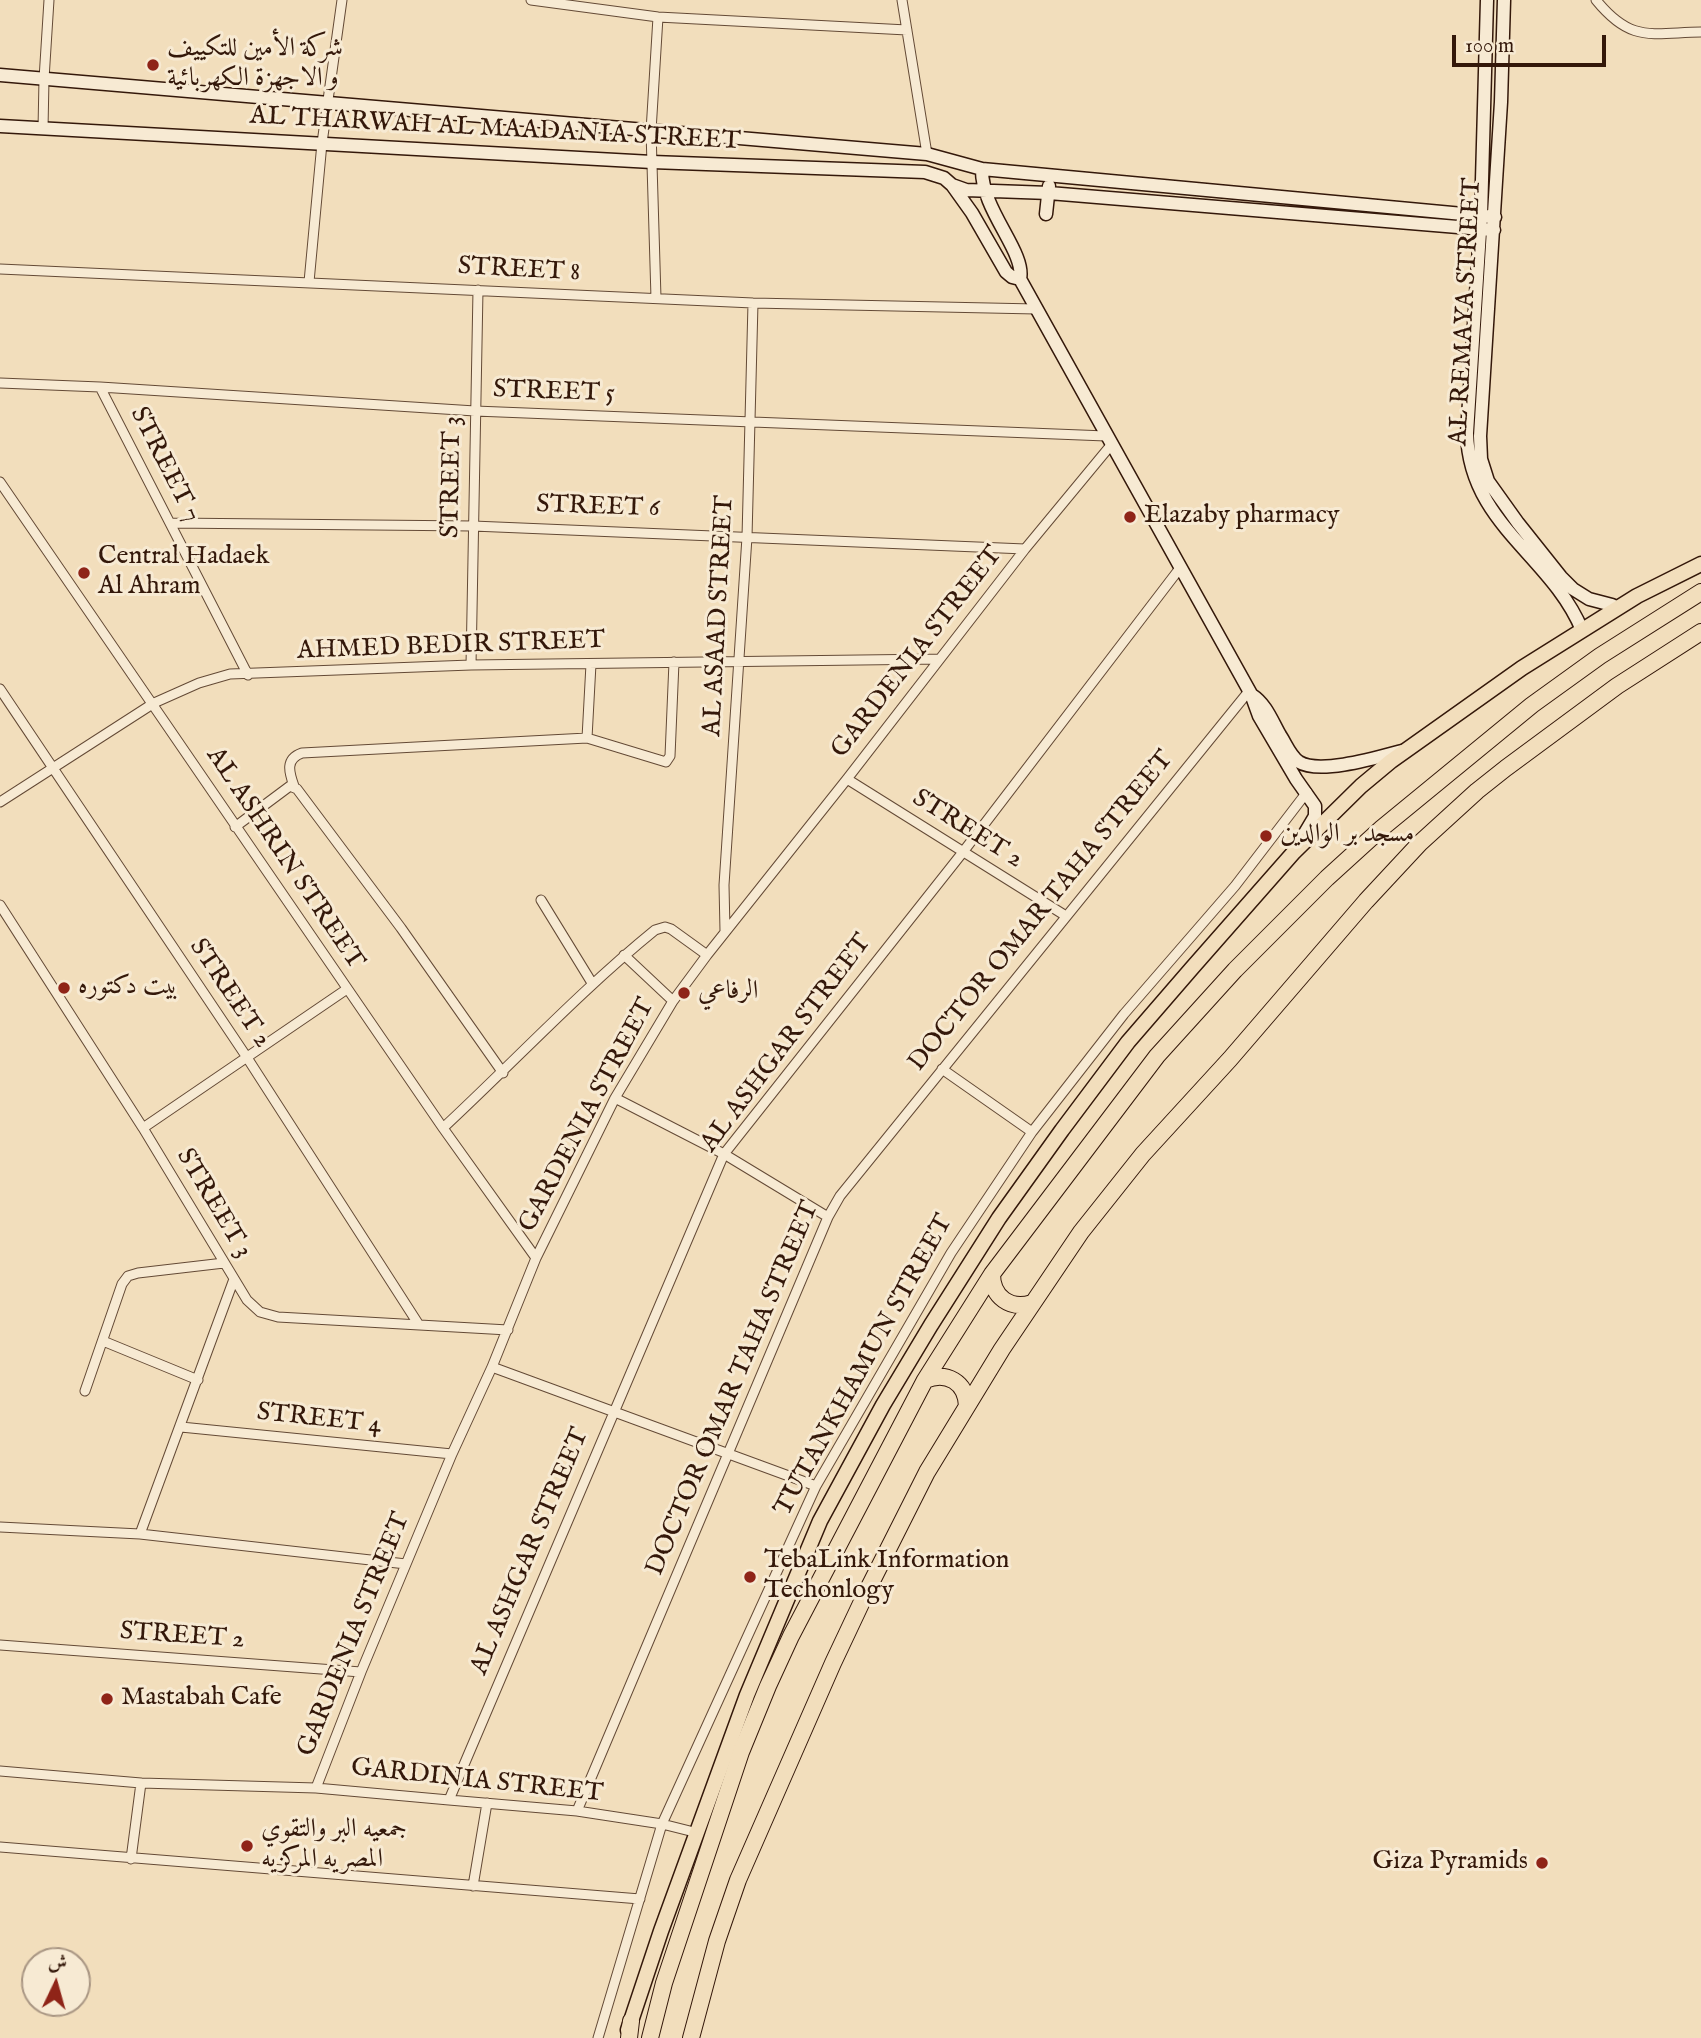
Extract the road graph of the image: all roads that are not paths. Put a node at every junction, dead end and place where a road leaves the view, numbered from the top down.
1 (49, 0) edge
2 (342, 0) edge
3 (531, 0) edge
4 (902, 0) edge
5 (1488, 0) edge
6 (1504, 0) edge
7 (1596, 0) edge
8 (658, 17) junction
9 (907, 30) junction
10 (1701, 32) edge
11 (0, 75) edge
12 (44, 79) junction
13 (327, 103) junction
14 (0, 126) edge
15 (43, 129) junction
16 (651, 131) junction
17 (322, 143) junction
18 (928, 154) junction
19 (652, 162) junction
20 (982, 169) junction
21 (1051, 175) junction
22 (952, 186) junction
23 (984, 191) junction
24 (1049, 193) junction
25 (1046, 214) dead end
26 (1488, 223) junction
27 (0, 270) edge
28 (1020, 279) junction
29 (309, 282) junction
30 (478, 290) junction
31 (656, 298) junction
32 (753, 303) junction
33 (1036, 309) junction
34 (0, 383) edge
35 (100, 387) junction
36 (475, 411) junction
37 (751, 423) junction
38 (1109, 441) junction
39 (0, 482) edge
40 (170, 523) junction
41 (473, 526) junction
42 (747, 537) junction
43 (1024, 549) junction
44 (1701, 564) edge
45 (1180, 568) junction
46 (1701, 592) edge
47 (1618, 608) junction
48 (1582, 630) junction
49 (1701, 632) edge
50 (938, 659) junction
51 (739, 660) junction
52 (674, 662) junction
53 (591, 664) junction
54 (471, 666) junction
55 (248, 675) junction
56 (0, 690) edge
57 (1250, 693) junction
58 (154, 703) junction
59 (587, 737) junction
60 (1407, 750) junction
61 (51, 769) junction
62 (847, 779) junction
63 (294, 786) junction
64 (1307, 792) junction
65 (0, 802) edge
66 (235, 827) junction
67 (963, 852) junction
68 (1294, 852) junction
69 (541, 900) dead end
70 (0, 905) edge
71 (1066, 916) junction
72 (725, 931) junction
73 (624, 954) junction
74 (707, 955) junction
75 (592, 983) junction
76 (347, 989) junction
77 (673, 1001) junction
78 (246, 1056) junction
79 (942, 1069) junction
80 (503, 1073) junction
81 (615, 1098) junction
82 (143, 1128) junction
83 (443, 1128) junction
84 (1032, 1132) junction
85 (724, 1154) junction
86 (828, 1217) junction
87 (536, 1258) junction
88 (224, 1263) junction
89 (992, 1274) junction
90 (234, 1279) junction
91 (1032, 1303) junction
92 (418, 1325) junction
93 (508, 1330) junction
94 (103, 1341) junction
95 (492, 1367) junction
96 (198, 1380) junction
97 (925, 1380) junction
98 (85, 1391) dead end
99 (967, 1406) junction
100 (614, 1411) junction
101 (181, 1427) junction
102 (729, 1452) junction
103 (452, 1454) junction
104 (816, 1486) junction
105 (0, 1527) edge
106 (140, 1534) junction
107 (406, 1564) junction
108 (0, 1645) edge
109 (360, 1672) junction
110 (0, 1771) edge
111 (141, 1783) junction
112 (316, 1788) junction
113 (449, 1800) junction
114 (487, 1803) junction
115 (576, 1811) junction
116 (662, 1824) junction
117 (698, 1833) junction
118 (0, 1847) edge
119 (131, 1858) junction
120 (473, 1886) junction
121 (640, 1899) junction
122 (631, 2021) joint
123 (598, 2038) edge
124 (627, 2038) edge
125 (650, 2038) edge
126 (691, 2038) edge

1 - 12 street
2 - 13 street
3 - 8 street
4 - 9 street
5 - 26 street, AL REMAYA STREET
6 - 26 street, AL REMAYA STREET
7 - 10 street
8 - 9 street
8 - 16 street
9 - 18 street
11 - 12 street, AL THARWAH AL MAADANIA STREET
12 - 13 street, AL THARWAH AL MAADANIA STREET
12 - 15 street
13 - 16 street, AL THARWAH AL MAADANIA STREET
13 - 17 street
14 - 15 street, AL THARWAH AL MAADANIA STREET
15 - 17 street, AL THARWAH AL MAADANIA STREET
16 - 18 street, AL THARWAH AL MAADANIA STREET
16 - 19 street
17 - 19 street, AL THARWAH AL MAADANIA STREET
17 - 29 street
18 - 20 street, AL THARWAH AL MAADANIA STREET
19 - 22 street, AL THARWAH AL MAADANIA STREET
19 - 31 street
20 - 21 street, AL THARWAH AL MAADANIA STREET
20 - 23 street
21 - 24 street
21 - 26 street, AL THARWAH AL MAADANIA STREET
22 - 23 street, AL THARWAH AL MAADANIA STREET
22 - 28 street
23 - 24 street, AL THARWAH AL MAADANIA STREET
23 - 28 street
24 - 25 street
24 - 26 street, AL THARWAH AL MAADANIA STREET
26 - 47 street, AL REMAYA STREET
26 - 48 street, AL REMAYA STREET
27 - 29 street, STREET 8
28 - 33 street
29 - 30 street, STREET 8
30 - 31 street, STREET 8
30 - 36 street, STREET 3
31 - 32 street, STREET 8
32 - 33 street, STREET 8
32 - 37 street, AL ASAAD STREET
33 - 38 street
34 - 35 street, STREET 5
35 - 36 street, STREET 5
35 - 40 street, STREET 7
36 - 37 street, STREET 5
36 - 41 street, STREET 3
37 - 38 street, STREET 5
37 - 42 street, AL ASAAD STREET
38 - 43 street, GARDENIA STREET
38 - 45 street
39 - 58 street, AL ASHRIN STREET
40 - 41 street, STREET 6
40 - 55 street, STREET 7
41 - 42 street, STREET 6
41 - 54 street, STREET 3
42 - 43 street, STREET 6
42 - 51 street, AL ASAAD STREET
43 - 50 street, GARDENIA STREET
44 - 47 main road
45 - 57 street
45 - 67 street, AL ASHGAR STREET
46 - 89 highway
47 - 48 main road
48 - 60 main road
49 - 91 highway
50 - 51 street, AHMED BEDIR STREET
50 - 62 street, GARDENIA STREET
51 - 52 street, AHMED BEDIR STREET
51 - 72 street, AL ASAAD STREET
52 - 53 street, AHMED BEDIR STREET
52 - 59 street
53 - 54 street, AHMED BEDIR STREET
53 - 59 street
54 - 55 street, AHMED BEDIR STREET
55 - 58 street, AHMED BEDIR STREET
56 - 61 street, STREET 2
57 - 60 street
57 - 64 street
57 - 71 street, DOCTOR OMAR TAHA STREET
58 - 61 street, AHMED BEDIR STREET
58 - 66 street, AL ASHRIN STREET
59 - 63 street
60 - 68 main road
61 - 65 street, AHMED BEDIR STREET
61 - 78 street, STREET 2
62 - 67 street, STREET 2
62 - 72 street, GARDENIA STREET
63 - 66 street
63 - 80 street
64 - 68 street
64 - 84 street, TUTANKHAMUN STREET
66 - 76 street, AL ASHRIN STREET
67 - 71 street, STREET 2
67 - 85 street, AL ASHGAR STREET
68 - 117 main road
69 - 75 street
70 - 82 street, STREET 3
71 - 79 street, DOCTOR OMAR TAHA STREET
72 - 74 street, GARDENIA STREET
73 - 74 street
73 - 75 street
73 - 77 street
74 - 77 street, GARDENIA STREET
75 - 80 street
76 - 78 street
76 - 83 street, AL ASHRIN STREET
77 - 81 street, GARDENIA STREET
78 - 82 street
78 - 92 street, STREET 2
79 - 84 street
79 - 86 street, DOCTOR OMAR TAHA STREET
80 - 83 street
81 - 85 street
81 - 87 street, GARDENIA STREET
82 - 88 street, STREET 3
83 - 87 street, AL ASHRIN STREET
84 - 104 street, TUTANKHAMUN STREET
85 - 86 street
85 - 100 street, AL ASHGAR STREET
86 - 102 street, DOCTOR OMAR TAHA STREET
87 - 93 street, GARDENIA STREET
88 - 90 street, STREET 3
88 - 94 street
89 - 91 highway
89 - 97 highway
90 - 92 street, STREET 3
90 - 96 street
91 - 99 highway
92 - 93 street, STREET 3
93 - 95 street, GARDENIA STREET
94 - 96 street
94 - 98 street
95 - 100 street
95 - 103 street, GARDENIA STREET
96 - 101 street
97 - 99 highway
97 - 125 highway
99 - 126 highway
100 - 102 street
100 - 113 street, AL ASHGAR STREET
101 - 103 street, STREET 4
101 - 106 street
102 - 104 street
102 - 115 street, DOCTOR OMAR TAHA STREET
103 - 107 street, GARDENIA STREET
104 - 116 street, TUTANKHAMUN STREET
105 - 106 street
106 - 107 street
107 - 109 street, GARDENIA STREET
108 - 109 street, STREET 2
109 - 112 street, GARDENIA STREET
110 - 111 street, GARDINIA STREET
111 - 112 street, GARDINIA STREET
111 - 119 street
112 - 113 street, GARDINIA STREET
113 - 114 street, GARDINIA STREET
114 - 115 street, GARDINIA STREET
114 - 120 street
115 - 116 street, GARDINIA STREET
116 - 117 street, GARDINIA STREET
116 - 121 street, TUTANKHAMUN STREET
117 - 122 main road
118 - 119 street
119 - 120 street
120 - 121 street
121 - 123 street, TUTANKHAMUN STREET
122 - 124 highway

